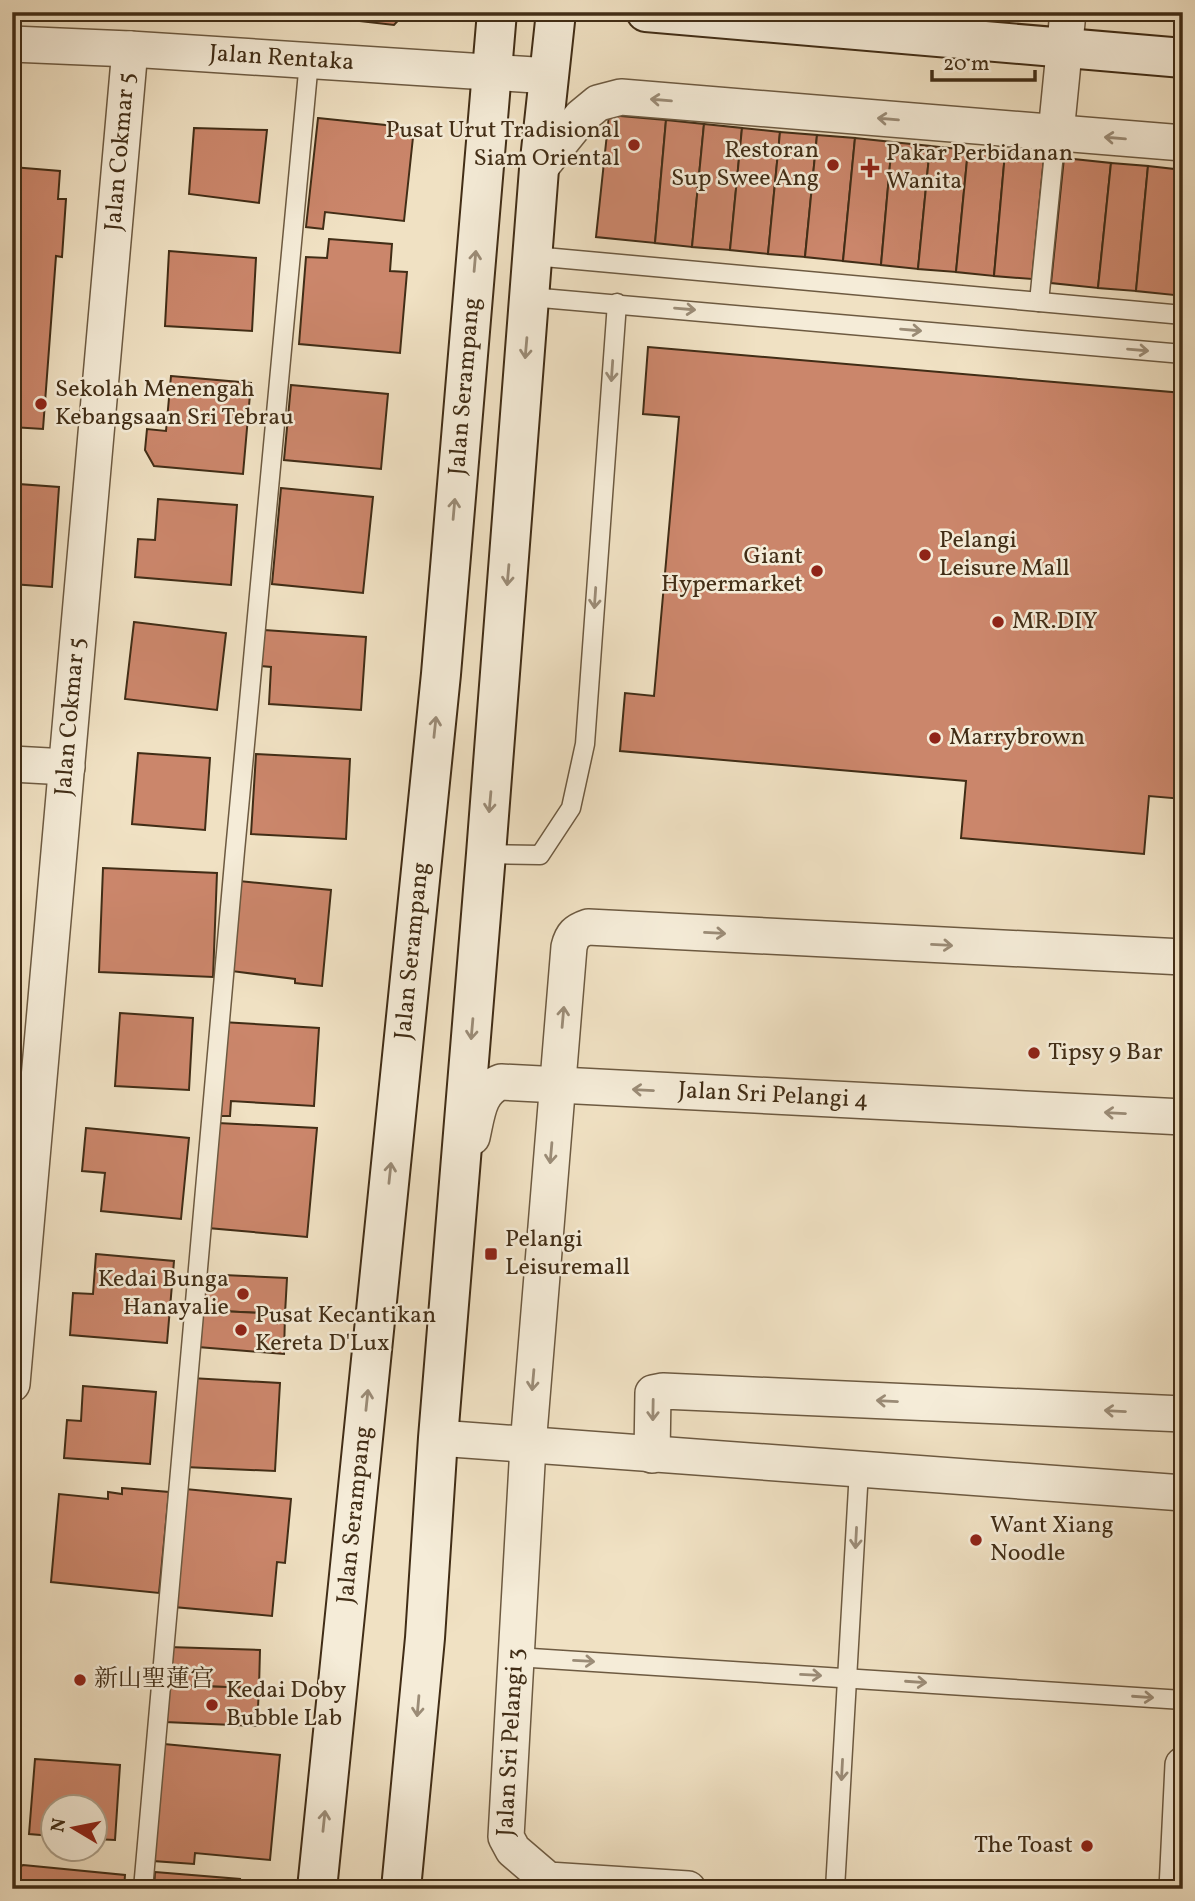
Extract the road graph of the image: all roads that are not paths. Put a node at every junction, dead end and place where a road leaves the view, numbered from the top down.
1 (497, 12) edge
2 (556, 12) edge
3 (646, 12) edge
4 (1066, 30) edge
5 (12, 44) edge
6 (130, 49) junction
7 (1183, 58) edge
8 (309, 61) junction
9 (492, 71) junction
10 (550, 76) junction
11 (1056, 133) junction
12 (1183, 143) edge
13 (539, 169) junction
14 (533, 256) junction
15 (530, 297) junction
16 (1039, 302) junction
17 (617, 303) junction
18 (1183, 314) edge
19 (1183, 354) edge
20 (12, 764) edge
21 (67, 767) junction
22 (486, 854) junction
23 (1183, 957) edge
24 (557, 1085) junction
25 (1183, 1117) edge
26 (457, 1206) junction
27 (18, 1259) edge
28 (12, 1384) edge
29 (1183, 1414) edge
30 (438, 1438) junction
31 (528, 1446) junction
32 (652, 1455) junction
33 (859, 1470) junction
34 (1183, 1493) edge
35 (516, 1657) junction
36 (848, 1678) junction
37 (1183, 1700) edge
38 (1183, 1765) edge
39 (1181, 1834) edge
40 (143, 1889) edge
41 (317, 1889) edge
42 (401, 1889) edge
43 (688, 1889) edge
44 (835, 1889) edge
45 (1177, 1889) edge

1 - 9 main road, Jalan Serampang
2 - 10 main road
3 - 4 main road
4 - 7 main road
4 - 11 street
5 - 6 street, Jalan Rentaka
6 - 8 street, Jalan Rentaka
6 - 21 street, Jalan Cokmar 5
8 - 9 street, Jalan Rentaka
8 - 40 lane
9 - 10 street, Jalan Rentaka
41 -> 9 main road, Jalan Serampang
10 - 13 main road
12 -> 11 street
11 -> 13 street
11 - 16 lane
13 - 14 main road
14 - 15 main road
14 - 16 lane
15 - 17 lane
15 -> 22 main road
16 - 18 lane
17 -> 19 lane
17 -> 22 lane
20 - 21 street
21 - 27 street, Jalan Cokmar 5
22 -> 26 main road
24 -> 23 street, Jalan Sri Pelangi 3
25 -> 24 street, Jalan Sri Pelangi 4
24 - 26 street, Jalan Sri Pelangi 4
24 -> 31 street, Jalan Sri Pelangi 3
26 - 30 main road
27 - 28 street, Jalan Cokmar 5
29 -> 32 street
30 - 31 street
30 -> 42 main road
31 - 32 street
31 - 35 street, Jalan Sri Pelangi 3
32 - 33 street
33 - 34 street
33 -> 36 lane
35 -> 36 lane
35 - 43 street, Jalan Sri Pelangi 3
36 -> 37 lane
36 -> 44 lane
38 - 39 street
39 - 45 street

